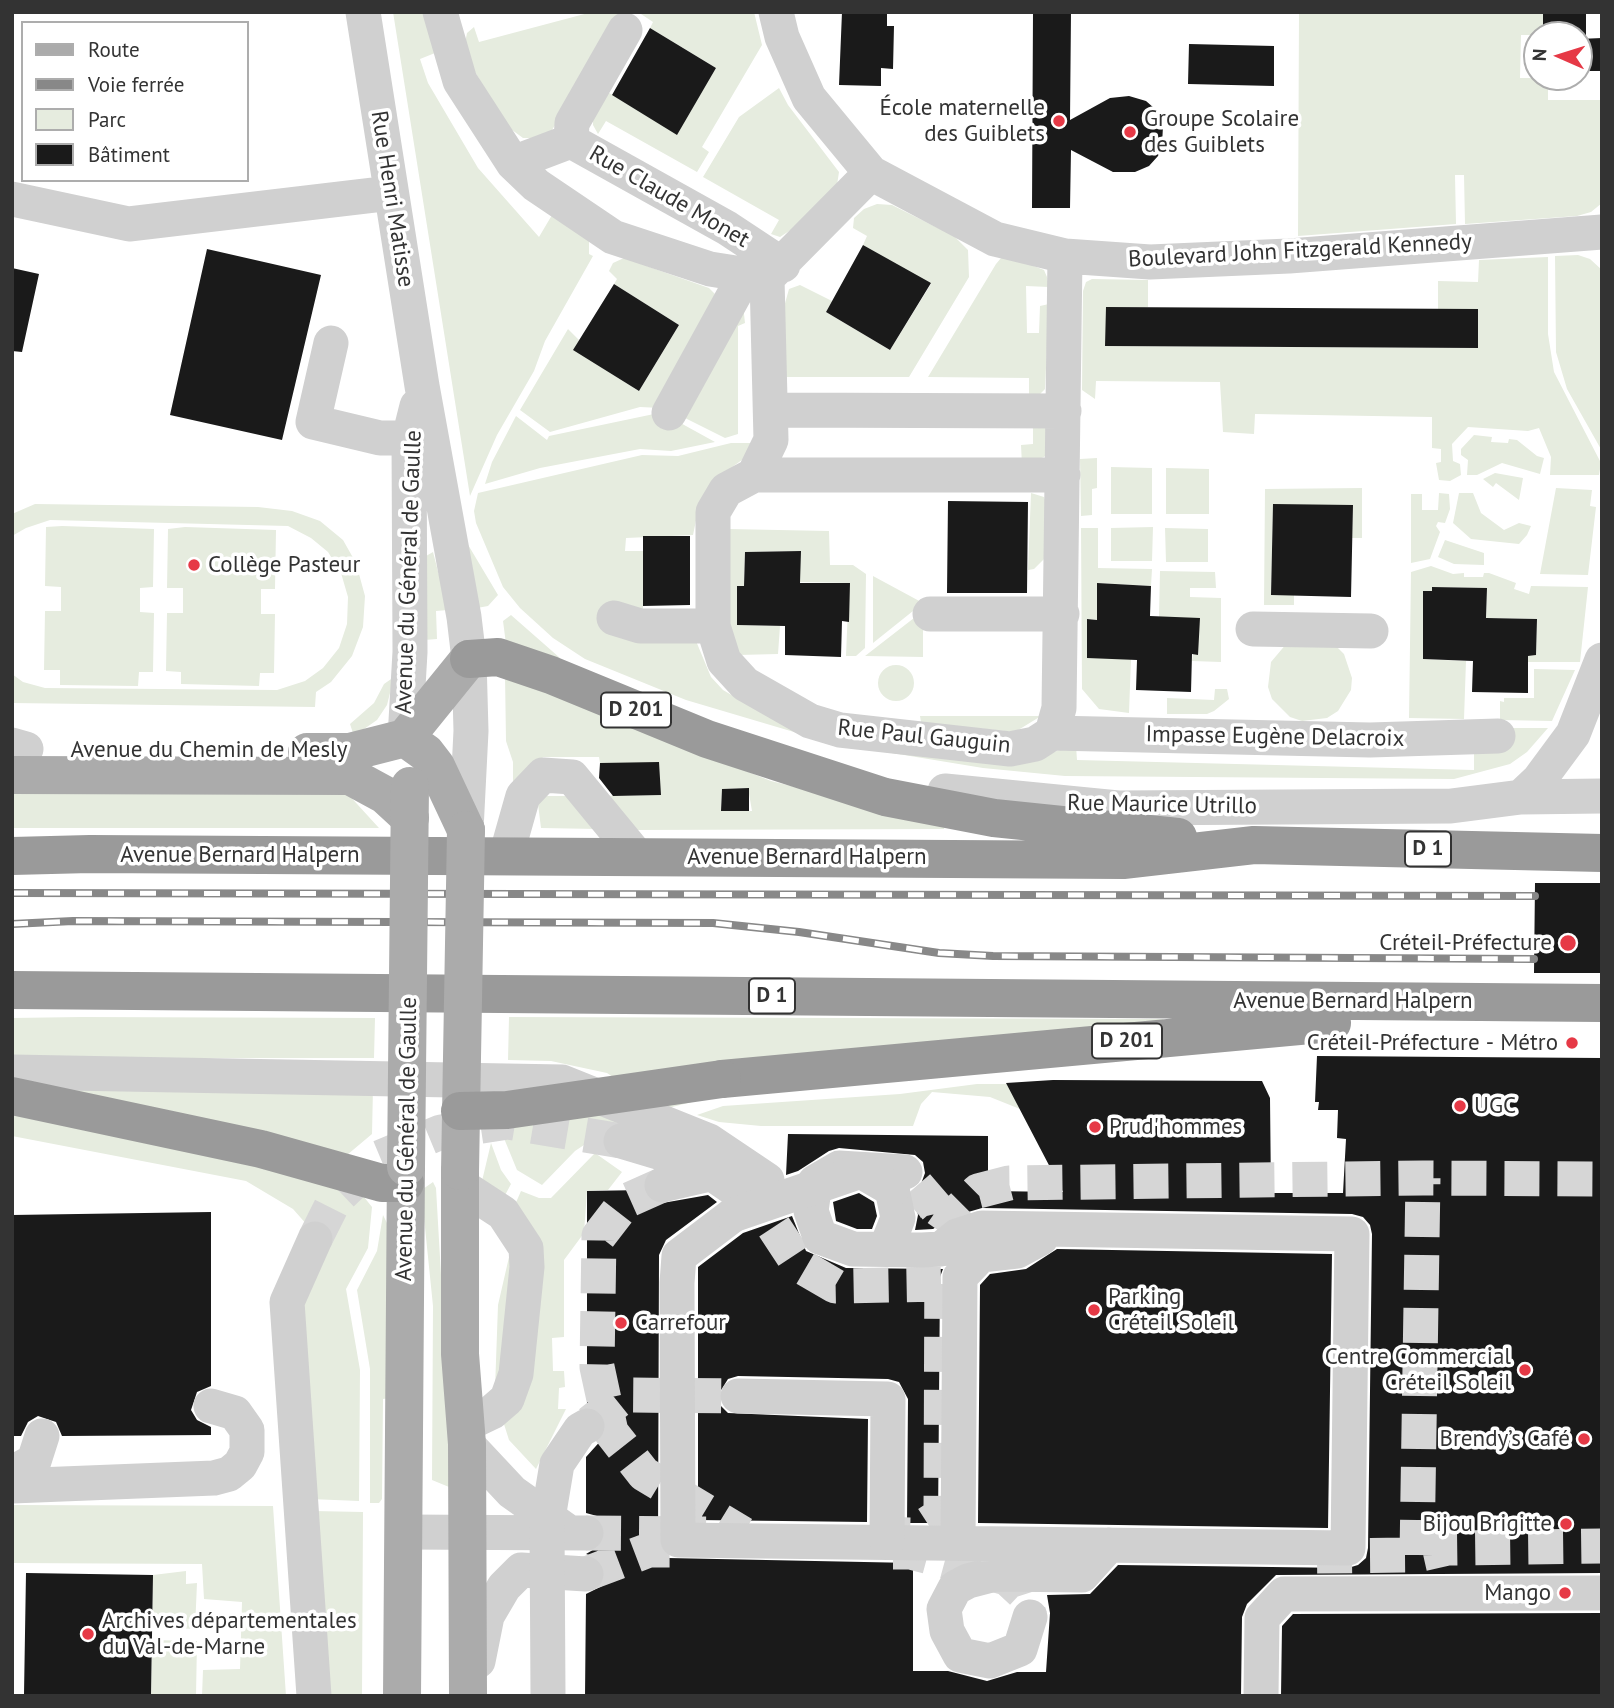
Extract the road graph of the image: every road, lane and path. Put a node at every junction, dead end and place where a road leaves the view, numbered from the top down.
1 (363, 12) edge
2 (776, 12) edge
3 (446, 14) edge
4 (625, 30) dead end
5 (571, 141) junction
6 (513, 163) junction
7 (871, 173) junction
8 (391, 193) junction
9 (12, 199) edge
10 (1602, 232) edge
11 (1065, 256) junction
12 (765, 272) junction
13 (331, 343) dead end
14 (422, 386) junction
15 (773, 410) junction
16 (1064, 411) junction
17 (669, 414) dead end
18 (409, 438) junction
19 (754, 475) junction
20 (1063, 475) junction
21 (930, 614) dead end
22 (1062, 614) junction
23 (614, 618) dead end
24 (713, 626) junction
25 (1254, 629) dead end
26 (1371, 631) dead end
27 (469, 659) junction
28 (1602, 660) edge
29 (1052, 733) junction
30 (1498, 736) dead end
31 (405, 738) junction
32 (16, 754) edge
33 (803, 771) junction
34 (1602, 776) edge
35 (410, 791) junction
36 (1521, 796) junction
37 (1602, 796) edge
38 (466, 830) junction
39 (1254, 845) junction
40 (1602, 853) edge
41 (12, 856) edge
42 (506, 856) junction
43 (637, 856) junction
44 (12, 990) edge
45 (1533, 1002) junction
46 (1602, 1003) edge
47 (1602, 1016) edge
48 (12, 1072) edge
49 (408, 1074) junction
50 (12, 1096) edge
51 (460, 1111) junction
52 (621, 1141) tunnel mouth
53 (432, 1175) junction
54 (899, 1181) junction
55 (662, 1185) tunnel mouth
56 (737, 1190) junction
57 (1057, 1229) junction
58 (315, 1239) tunnel mouth
59 (889, 1241) dead end
60 (738, 1396) tunnel mouth
61 (211, 1406) dead end
62 (587, 1426) tunnel mouth
63 (467, 1434) junction
64 (26, 1442) edge
65 (12, 1473) edge
66 (12, 1486) edge
67 (404, 1532) junction
68 (467, 1532) junction
69 (532, 1532) junction
70 (887, 1542) junction
71 (958, 1542) junction
72 (1109, 1545) junction
73 (1602, 1593) edge
74 (1030, 1616) tunnel mouth
75 (314, 1696) edge
76 (402, 1696) edge
77 (470, 1696) edge
78 (548, 1696) edge
79 (1261, 1696) edge

1 - 8 street, Rue Henri Matisse
2 - 7 street, Boulevard John Fitzgerald Kennedy
3 - 6 street
4 - 5 street
5 - 6 street, Rue Claude Monet
5 - 12 street, Rue Claude Monet
6 - 12 street
7 - 11 street, Boulevard John Fitzgerald Kennedy
7 - 12 street
8 - 9 street
8 - 14 street, Rue Henri Matisse
10 - 11 street, Boulevard John Fitzgerald Kennedy
11 - 16 street
12 - 15 street
12 - 17 street
13 - 18 street
14 - 18 street, Avenue du Général de Gaulle
14 - 27 street, Avenue du Général de Gaulle
15 - 16 street
15 - 19 street
16 - 20 street
18 - 31 street, Avenue du Général de Gaulle
19 - 20 street
19 - 24 street, Rue Paul Gauguin
20 - 22 street
21 - 22 street
22 - 29 street
23 - 24 street
24 - 29 street, Rue Paul Gauguin
25 - 26 street
27 - 31 main road
27 - 33 highway, D 201
27 - 38 street, Avenue du Général de Gaulle
28 - 36 street
29 - 30 street, Impasse Eugène Delacroix
31 - 32 main road, Avenue du Chemin de Mesly
31 - 35 main road, Avenue du Général de Gaulle
32 - 35 main road
33 - 36 street, Rue Maurice Utrillo
33 - 39 highway, D 201
34 - 36 street
35 - 38 main road
35 - 49 main road, Avenue du Général de Gaulle, bridge
36 - 37 street
38 - 51 main road, Avenue du Général de Gaulle, bridge
39 - 40 highway, Avenue Bernard Halpern / D 1
39 - 43 highway, Avenue Bernard Halpern / D 1
41 - 42 highway, Avenue Bernard Halpern / D 1
42 - 43 highway, Avenue Bernard Halpern / D 1
42 - 43 street
44 - 45 highway, Avenue Bernard Halpern / D 1
45 - 46 highway, Avenue Bernard Halpern / D 1
45 - 47 street
45 - 51 highway, D 201, bridge
48 - 56 street
49 - 51 main road
49 - 53 main road, Avenue du Général de Gaulle, bridge
50 - 53 highway
51 - 53 main road, Avenue du Général de Gaulle, bridge
52 - 56 street
53 - 63 main road, Avenue du Général de Gaulle
53 - 63 street
53 - 67 main road, Avenue du Général de Gaulle
54 - 56 street, bridge
54 - 57 street
54 - 59 street
55 - 56 street
56 - 70 street
57 - 71 street
57 - 72 street
58 - 75 street
60 - 70 street, bridge
61 - 66 street
62 - 78 street, bridge
63 - 68 main road, Avenue du Général de Gaulle
63 - 69 street
64 - 65 street
67 - 68 street
67 - 76 main road, Avenue du Général de Gaulle
68 - 69 street
68 - 77 main road, Avenue du Général de Gaulle
69 - 77 street
70 - 71 street
71 - 72 street
72 - 74 street
73 - 79 street

